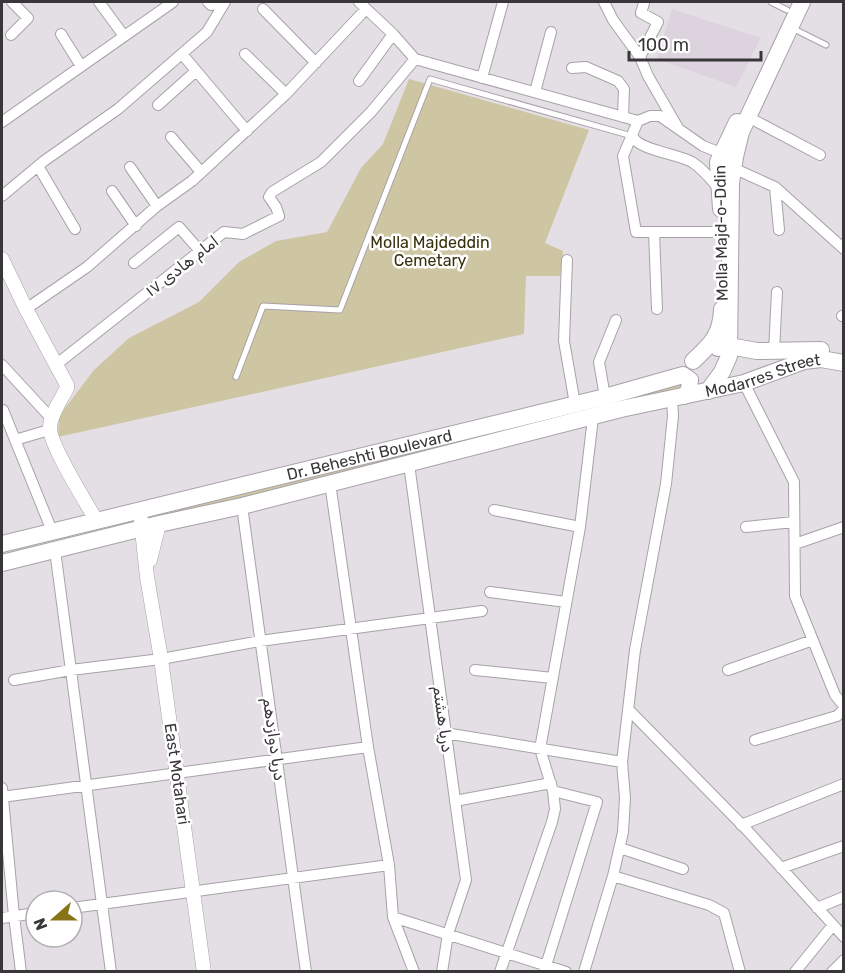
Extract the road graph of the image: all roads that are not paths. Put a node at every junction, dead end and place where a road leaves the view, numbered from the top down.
1 (12, 2) edge
2 (99, 2) edge
3 (173, 2) edge
4 (208, 2) edge
5 (223, 2) edge
6 (503, 2) edge
7 (604, 2) edge
8 (771, 2) edge
9 (802, 2) edge
10 (644, 3) edge
11 (363, 5) edge
12 (263, 9) dead end
13 (789, 13) edge
14 (551, 32) dead end
15 (61, 34) dead end
16 (393, 34) junction
17 (11, 35) dead end
18 (124, 36) junction
19 (826, 45) dead end
20 (182, 54) junction
21 (244, 54) dead end
22 (639, 57) junction
23 (415, 59) junction
24 (316, 63) junction
25 (81, 66) junction
26 (572, 68) dead end
27 (196, 71) junction
28 (482, 78) junction
29 (359, 81) dead end
30 (535, 92) junction
31 (286, 94) junction
32 (158, 105) dead end
33 (623, 117) junction
34 (748, 117) junction
35 (638, 121) junction
36 (2, 122) edge
37 (678, 128) junction
38 (247, 131) junction
39 (171, 137) dead end
40 (633, 137) junction
41 (820, 155) dead end
42 (730, 160) junction
43 (38, 166) junction
44 (130, 166) dead end
45 (201, 172) junction
46 (775, 187) junction
47 (720, 190) junction
48 (112, 191) dead end
49 (2, 196) edge
50 (157, 206) junction
51 (136, 226) junction
52 (75, 229) dead end
53 (779, 230) dead end
54 (654, 232) junction
55 (722, 232) junction
56 (843, 249) edge
57 (200, 251) junction
58 (2, 259) edge
59 (567, 260) dead end
60 (134, 263) dead end
61 (777, 292) dead end
62 (26, 309) junction
63 (657, 309) dead end
64 (616, 320) dead end
65 (729, 346) junction
66 (757, 351) junction
67 (774, 351) junction
68 (843, 353) edge
69 (693, 361) junction
70 (804, 361) junction
71 (843, 363) edge
72 (57, 364) junction
73 (2, 365) edge
74 (236, 376) dead end
75 (744, 383) junction
76 (708, 391) junction
77 (604, 397) junction
78 (678, 397) junction
79 (575, 404) junction
80 (3, 410) edge
81 (593, 418) junction
82 (50, 424) junction
83 (15, 440) junction
84 (409, 464) junction
85 (330, 483) junction
86 (242, 506) junction
87 (140, 509) junction
88 (494, 510) dead end
89 (96, 520) junction
90 (794, 522) junction
91 (159, 524) junction
92 (580, 527) junction
93 (746, 527) dead end
94 (843, 527) edge
95 (142, 528) junction
96 (52, 531) junction
97 (3, 540) edge
98 (795, 544) junction
99 (55, 550) junction
100 (2, 563) edge
101 (147, 577) junction
102 (490, 592) dead end
103 (567, 602) junction
104 (482, 611) dead end
105 (430, 619) junction
106 (352, 629) junction
107 (813, 640) junction
108 (260, 641) junction
109 (161, 659) junction
110 (728, 669) dead end
111 (71, 670) junction
112 (475, 670) dead end
113 (553, 678) junction
114 (14, 680) dead end
115 (843, 707) edge
116 (628, 709) junction
117 (446, 733) junction
118 (755, 740) dead end
119 (368, 747) junction
120 (540, 749) junction
121 (277, 759) junction
122 (622, 762) junction
123 (177, 773) junction
124 (843, 784) edge
125 (86, 786) junction
126 (552, 787) junction
127 (2, 794) edge
128 (455, 801) junction
129 (741, 825) junction
130 (843, 846) edge
131 (620, 848) junction
132 (389, 865) junction
133 (781, 868) junction
134 (683, 869) dead end
135 (613, 876) junction
136 (293, 878) junction
137 (193, 891) junction
138 (843, 897) edge
139 (102, 904) junction
140 (84, 906) edge
141 (817, 908) junction
142 (24, 915) edge
143 (14, 916) junction
144 (2, 918) edge
145 (394, 923) junction
146 (833, 925) junction
147 (448, 934) junction
148 (843, 937) edge
149 (507, 952) junction
150 (843, 960) edge
151 (545, 968) edge
152 (21, 972) edge
153 (111, 972) edge
154 (204, 972) edge
155 (306, 972) edge
156 (414, 972) edge
157 (442, 972) edge
158 (500, 972) edge
159 (566, 972) edge
160 (584, 972) edge
161 (740, 972) edge
162 (795, 972) edge
163 (832, 972) edge

1 - 17 street
2 - 18 street
3 - 18 street
4 - 5 street
5 - 20 street
6 - 28 street
7 - 22 street
8 - 13 lane
9 - 13 main road, Molla Majd-o-Ddin
10 - 22 street
11 - 16 street
11 - 24 street
12 - 24 street
13 - 19 lane
13 - 34 main road, Molla Majd-o-Ddin
13 - 42 main road, Molla Majd-o-Ddin
14 - 30 street
15 - 25 street
16 - 23 street
16 - 29 street
18 - 25 street
20 - 27 street
20 - 43 street
21 - 31 street
22 - 37 street
23 - 28 street
23 - 57 street, امام هادی ۱۷
24 - 31 street
25 - 36 street
26 - 33 street
27 - 32 street
27 - 38 street
28 - 30 street
30 - 33 street
31 - 38 street
33 - 35 street
34 - 41 street
34 - 42 main road, Molla Majd-o-Ddin
35 - 37 street
35 - 40 street
37 - 42 street
38 - 45 street
39 - 45 street
40 - 47 street
40 - 54 street
40 - 74 lane
42 - 46 street
42 - 47 main road, Molla Majd-o-Ddin
42 - 65 main road, Molla Majd-o-Ddin
43 - 49 street
43 - 52 street
44 - 50 street
45 - 50 street
46 - 53 street
46 - 56 street
47 - 55 main road, Molla Majd-o-Ddin
48 - 51 street
50 - 51 street
51 - 62 street
54 - 55 street
54 - 63 street
55 - 69 main road, Molla Majd-o-Ddin
57 - 60 street
57 - 72 street, امام هادی ۱۷
58 - 62 main road
59 - 79 street
61 - 67 street
62 - 72 main road
64 - 77 street
65 - 66 main road, Modarres Street
65 - 69 main road, Dr. Beheshti Boulevard
65 - 76 main road, Molla Majd-o-Ddin
66 - 67 main road, Modarres Street
66 - 70 main road
67 - 68 main road, Modarres Street
69 - 77 main road, Dr. Beheshti Boulevard
70 - 71 main road, Modarres Street
70 - 75 main road, Modarres Street
72 - 82 main road
73 - 82 street
75 - 76 main road, Modarres Street
75 - 90 street
76 - 78 main road, Modarres Street
77 - 78 main road
77 - 79 main road, Dr. Beheshti Boulevard
78 - 81 main road, Dr. Beheshti Boulevard
78 - 116 street
79 - 87 main road, Dr. Beheshti Boulevard
80 - 83 street
81 - 84 main road, Dr. Beheshti Boulevard
81 - 92 street
82 - 83 street
82 - 89 main road
83 - 96 street
84 - 85 main road, Dr. Beheshti Boulevard
84 - 105 street, دریا هشتم
85 - 86 main road, Dr. Beheshti Boulevard
85 - 106 street
86 - 91 main road, Dr. Beheshti Boulevard
86 - 108 street, دریا دوازدهم
87 - 89 main road, Dr. Beheshti Boulevard
87 - 95 main road, East Motahari
88 - 92 street
89 - 96 main road, Dr. Beheshti Boulevard
90 - 93 street
90 - 98 street
91 - 95 main road, Dr. Beheshti Boulevard
91 - 101 main road
92 - 103 street
94 - 98 street
95 - 99 main road, Dr. Beheshti Boulevard
95 - 101 main road, East Motahari
96 - 97 main road, Dr. Beheshti Boulevard
98 - 107 street
99 - 100 main road, Dr. Beheshti Boulevard
99 - 111 street
101 - 109 main road, East Motahari
102 - 103 street
103 - 113 street
104 - 105 street
105 - 106 street
105 - 117 street, دریا هشتم
106 - 108 street
106 - 119 street
107 - 110 street
107 - 115 street
108 - 109 street
108 - 121 street, دریا دوازدهم
109 - 111 street
109 - 123 main road, East Motahari
111 - 114 street
111 - 125 street
112 - 113 street
113 - 120 street
115 - 118 street
116 - 122 street
116 - 129 street
117 - 120 street
117 - 128 street, دریا هشتم
119 - 121 street
119 - 132 street
120 - 122 street
120 - 126 street
121 - 123 street
121 - 136 street, دریا دوازدهم
122 - 131 street
123 - 125 street
123 - 137 main road, East Motahari
124 - 129 street
125 - 127 street
125 - 139 street
126 - 128 street
126 - 149 street
126 - 151 street
127 - 143 street
128 - 147 street, دریا هشتم
129 - 133 street
130 - 133 street
131 - 134 street
131 - 135 street
132 - 136 street
132 - 145 street
133 - 141 street
135 - 160 street
135 - 161 street
136 - 137 street
136 - 155 street, دریا دوازدهم
137 - 139 street
137 - 154 main road, East Motahari
138 - 141 street
139 - 140 street
139 - 153 street
141 - 146 street
142 - 143 street
143 - 144 street
143 - 152 street
145 - 147 street
145 - 156 street
146 - 148 street
146 - 162 street
147 - 149 street
147 - 157 street, دریا هشتم
149 - 151 street
149 - 158 street
150 - 163 street
151 - 159 street

